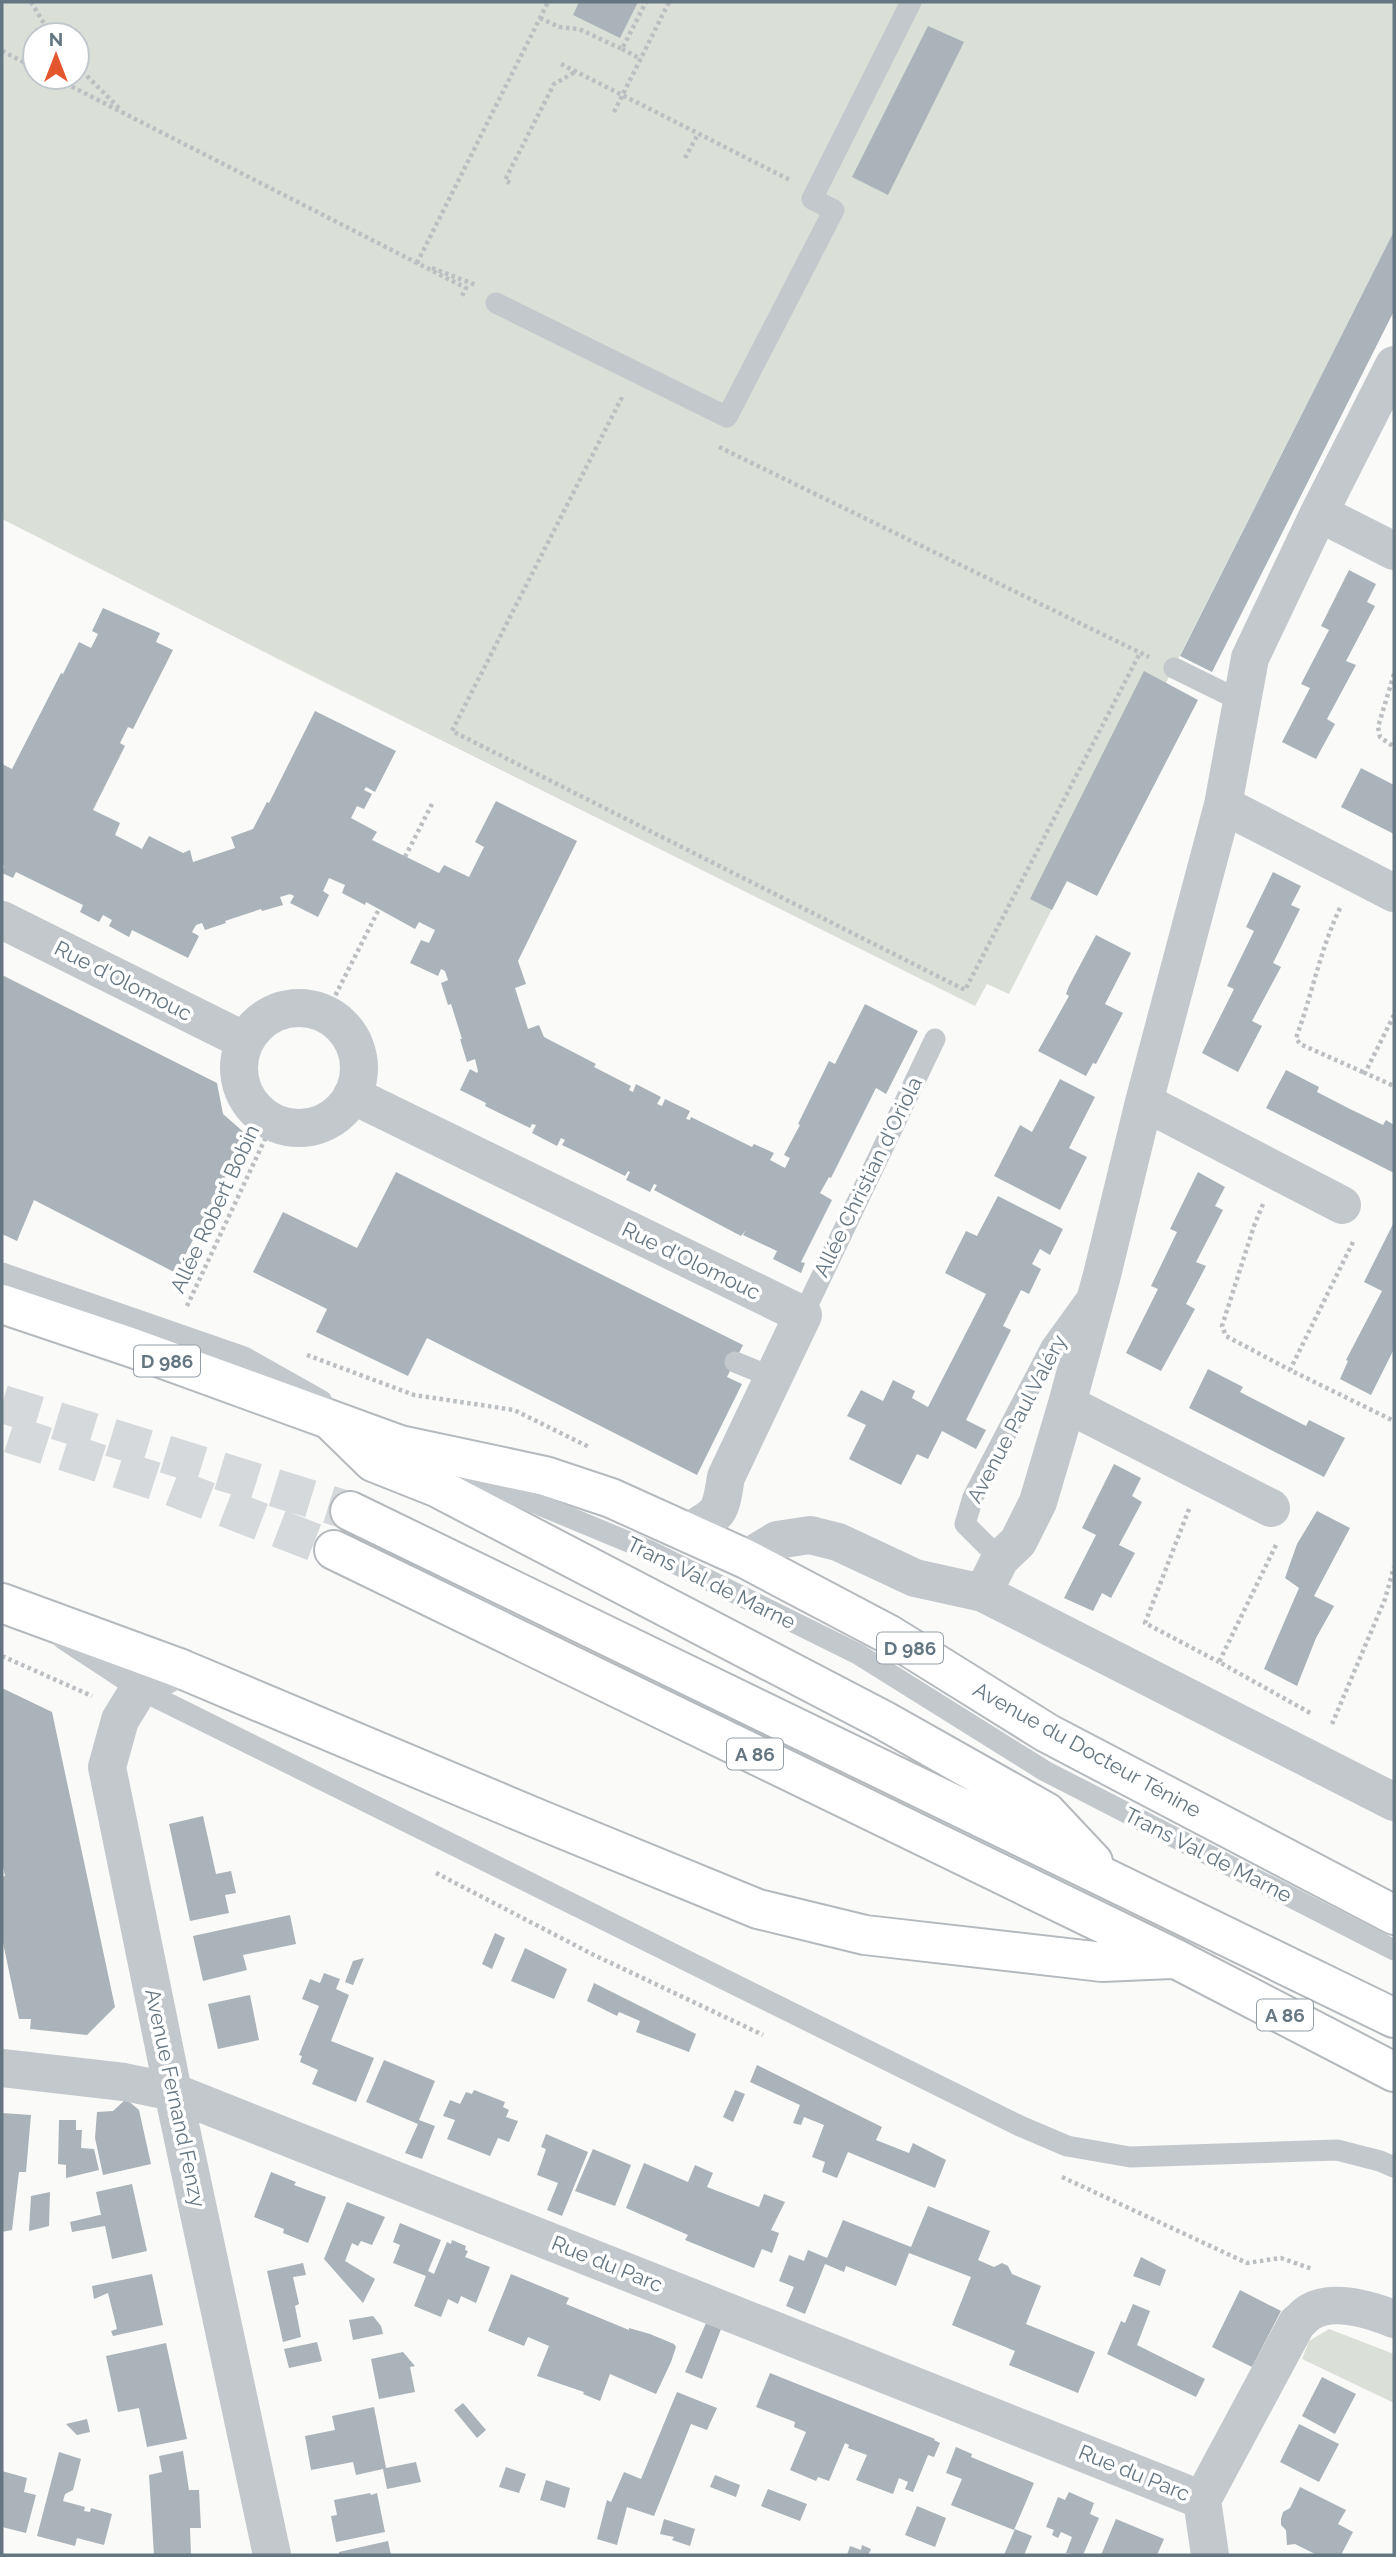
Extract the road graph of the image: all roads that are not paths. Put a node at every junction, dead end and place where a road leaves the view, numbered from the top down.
1 (911, 2) edge
2 (496, 303) road end
3 (1394, 365) edge
4 (1319, 513) junction
5 (1394, 551) edge
6 (1174, 668) dead end
7 (1241, 701) junction
8 (1223, 805) junction
9 (1394, 893) edge
10 (2, 920) edge
11 (934, 1039) dead end
12 (245, 1041) junction
13 (352, 1095) junction
14 (1144, 1102) junction
15 (1342, 1205) road end
16 (2, 1273) edge
17 (1102, 1275) junction
18 (2, 1304) edge
19 (803, 1315) junction
20 (735, 1362) dead end
21 (774, 1378) junction
22 (1067, 1404) junction
23 (330, 1420) junction
24 (400, 1446) junction
25 (1271, 1508) road end
26 (350, 1511) tunnel mouth
27 (688, 1532) junction
28 (334, 1550) tunnel mouth
29 (746, 1559) junction
30 (1000, 1559) junction
31 (983, 1593) junction
32 (8, 1605) edge
33 (179, 1668) junction
34 (139, 1689) junction
35 (1394, 1802) edge
36 (1109, 1878) junction
37 (1394, 1915) edge
38 (1394, 1950) edge
39 (1176, 1959) junction
40 (1394, 2018) edge
41 (2, 2068) edge
42 (1394, 2072) edge
43 (173, 2092) junction
44 (1394, 2167) edge
45 (1394, 2319) edge
46 (1202, 2500) junction
47 (272, 2555) edge
48 (1210, 2555) edge

1 - 2 lane
3 - 4 street, Avenue Paul Valéry
4 - 5 street
4 - 7 street, Avenue Paul Valéry
6 - 7 lane
7 - 8 street, Avenue Paul Valéry
8 - 9 street
8 - 14 street, Avenue Paul Valéry
10 - 12 street, Rue d'Olomouc
11 - 19 lane, Allée Christian d'Oriola
12 - 13 street
12 - 13 street
13 - 19 street, Rue d'Olomouc
14 - 15 street
14 - 17 street, Avenue Paul Valéry
16 - 24 lane, Trans Val de Marne
17 - 22 street, Avenue Paul Valéry
17 - 30 lane, Avenue Paul Valéry
18 - 23 main road, Avenue du Docteur Ténine / D 986
19 - 21 street
20 - 21 lane
21 - 27 street
22 - 25 street, Avenue Paul Valéry
22 - 30 street, Avenue Paul Valéry
23 - 24 main road, Avenue du Docteur Ténine / D 986
23 - 36 main road
24 - 27 main road, Avenue du Docteur Ténine / D 986
24 - 38 lane, Trans Val de Marne
26 - 36 main road, A 86
27 - 29 main road, Avenue du Docteur Ténine / D 986
28 - 39 main road, A 86
29 - 31 street
29 - 37 main road, Avenue du Docteur Ténine / D 986
30 - 31 street, Avenue Paul Valéry
31 - 35 street
32 - 33 main road
32 - 34 lane
33 - 34 street
33 - 39 main road
34 - 43 street, Avenue Fernand Fenzy
34 - 44 lane
36 - 40 main road, A 86
39 - 42 main road, A 86
41 - 43 street, Rue du Parc
43 - 46 street, Rue du Parc
43 - 47 street, Avenue Fernand Fenzy
45 - 46 street
46 - 48 street

